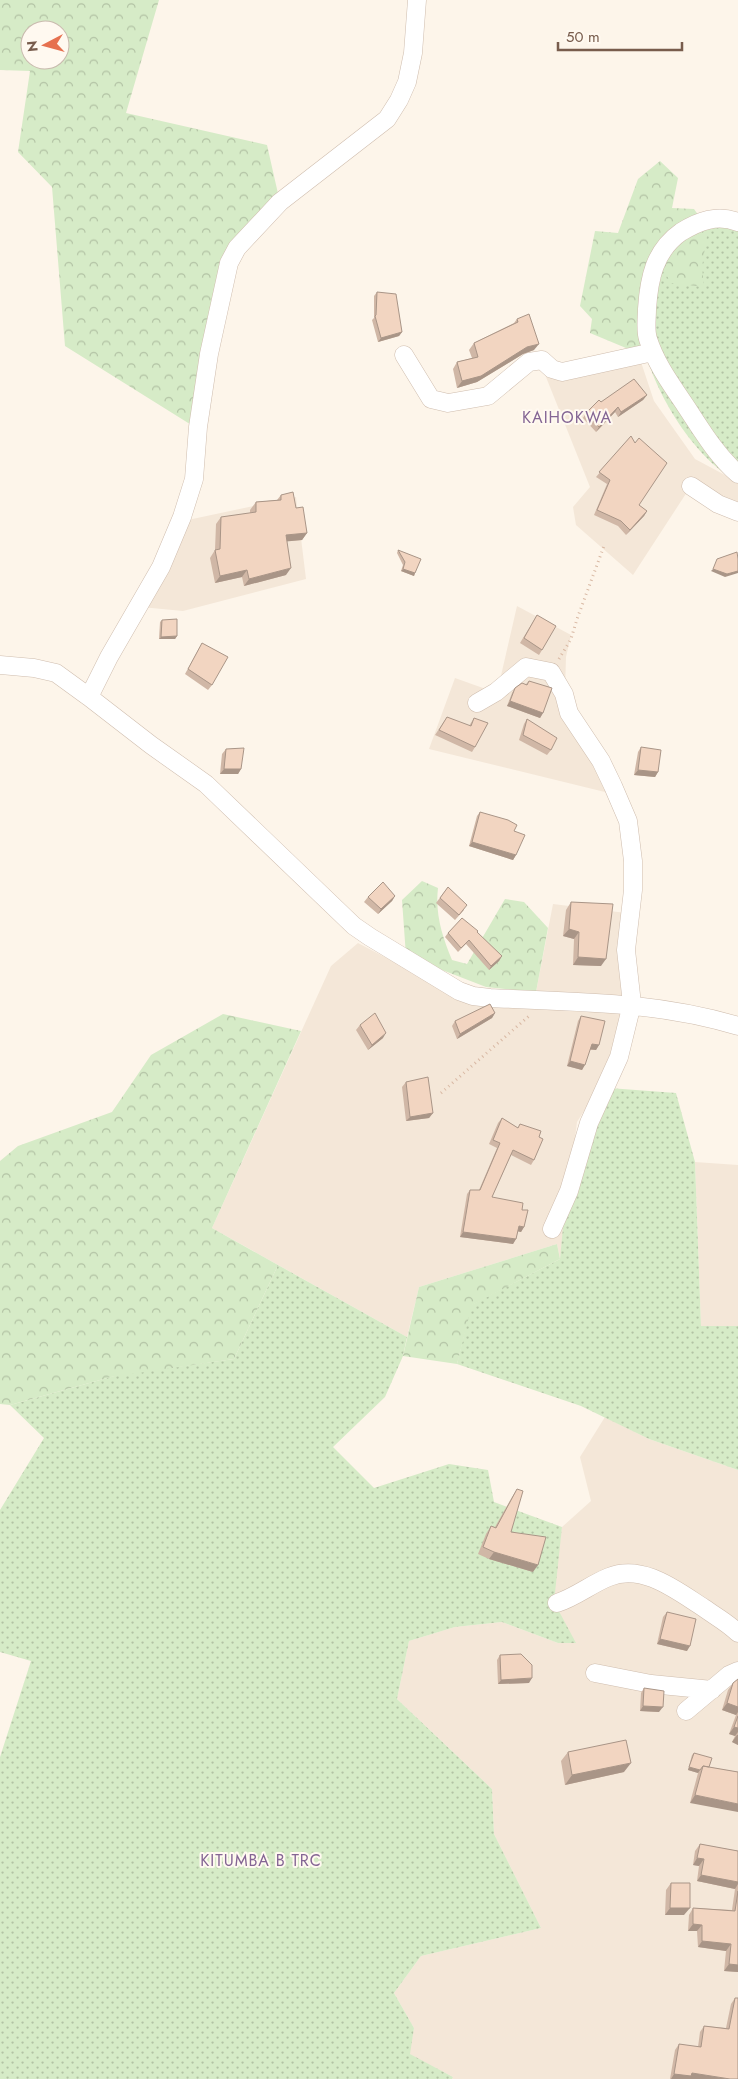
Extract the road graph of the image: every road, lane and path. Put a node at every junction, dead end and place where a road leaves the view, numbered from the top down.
1 (417, 0) edge
2 (738, 222) edge
3 (653, 352) junction
4 (404, 355) dead end
5 (738, 474) edge
6 (691, 486) dead end
7 (738, 512) edge
8 (604, 546) dead end
9 (0, 665) edge
10 (551, 672) junction
11 (89, 697) junction
12 (476, 703) dead end
13 (546, 1000) junction
14 (632, 1004) junction
15 (738, 1026) edge
16 (441, 1093) dead end
17 (552, 1229) dead end
18 (558, 1603) dead end
19 (738, 1633) edge
20 (738, 1670) edge
21 (595, 1673) dead end
22 (712, 1690) junction
23 (686, 1711) dead end

1 - 11 street
2 - 3 street
3 - 4 street
3 - 5 street
6 - 7 street
8 - 10 path
9 - 11 street
10 - 12 street
10 - 14 street
11 - 13 street
13 - 14 street
13 - 16 path
14 - 15 street
14 - 17 street
18 - 19 street
20 - 22 street
21 - 22 street
22 - 23 street

